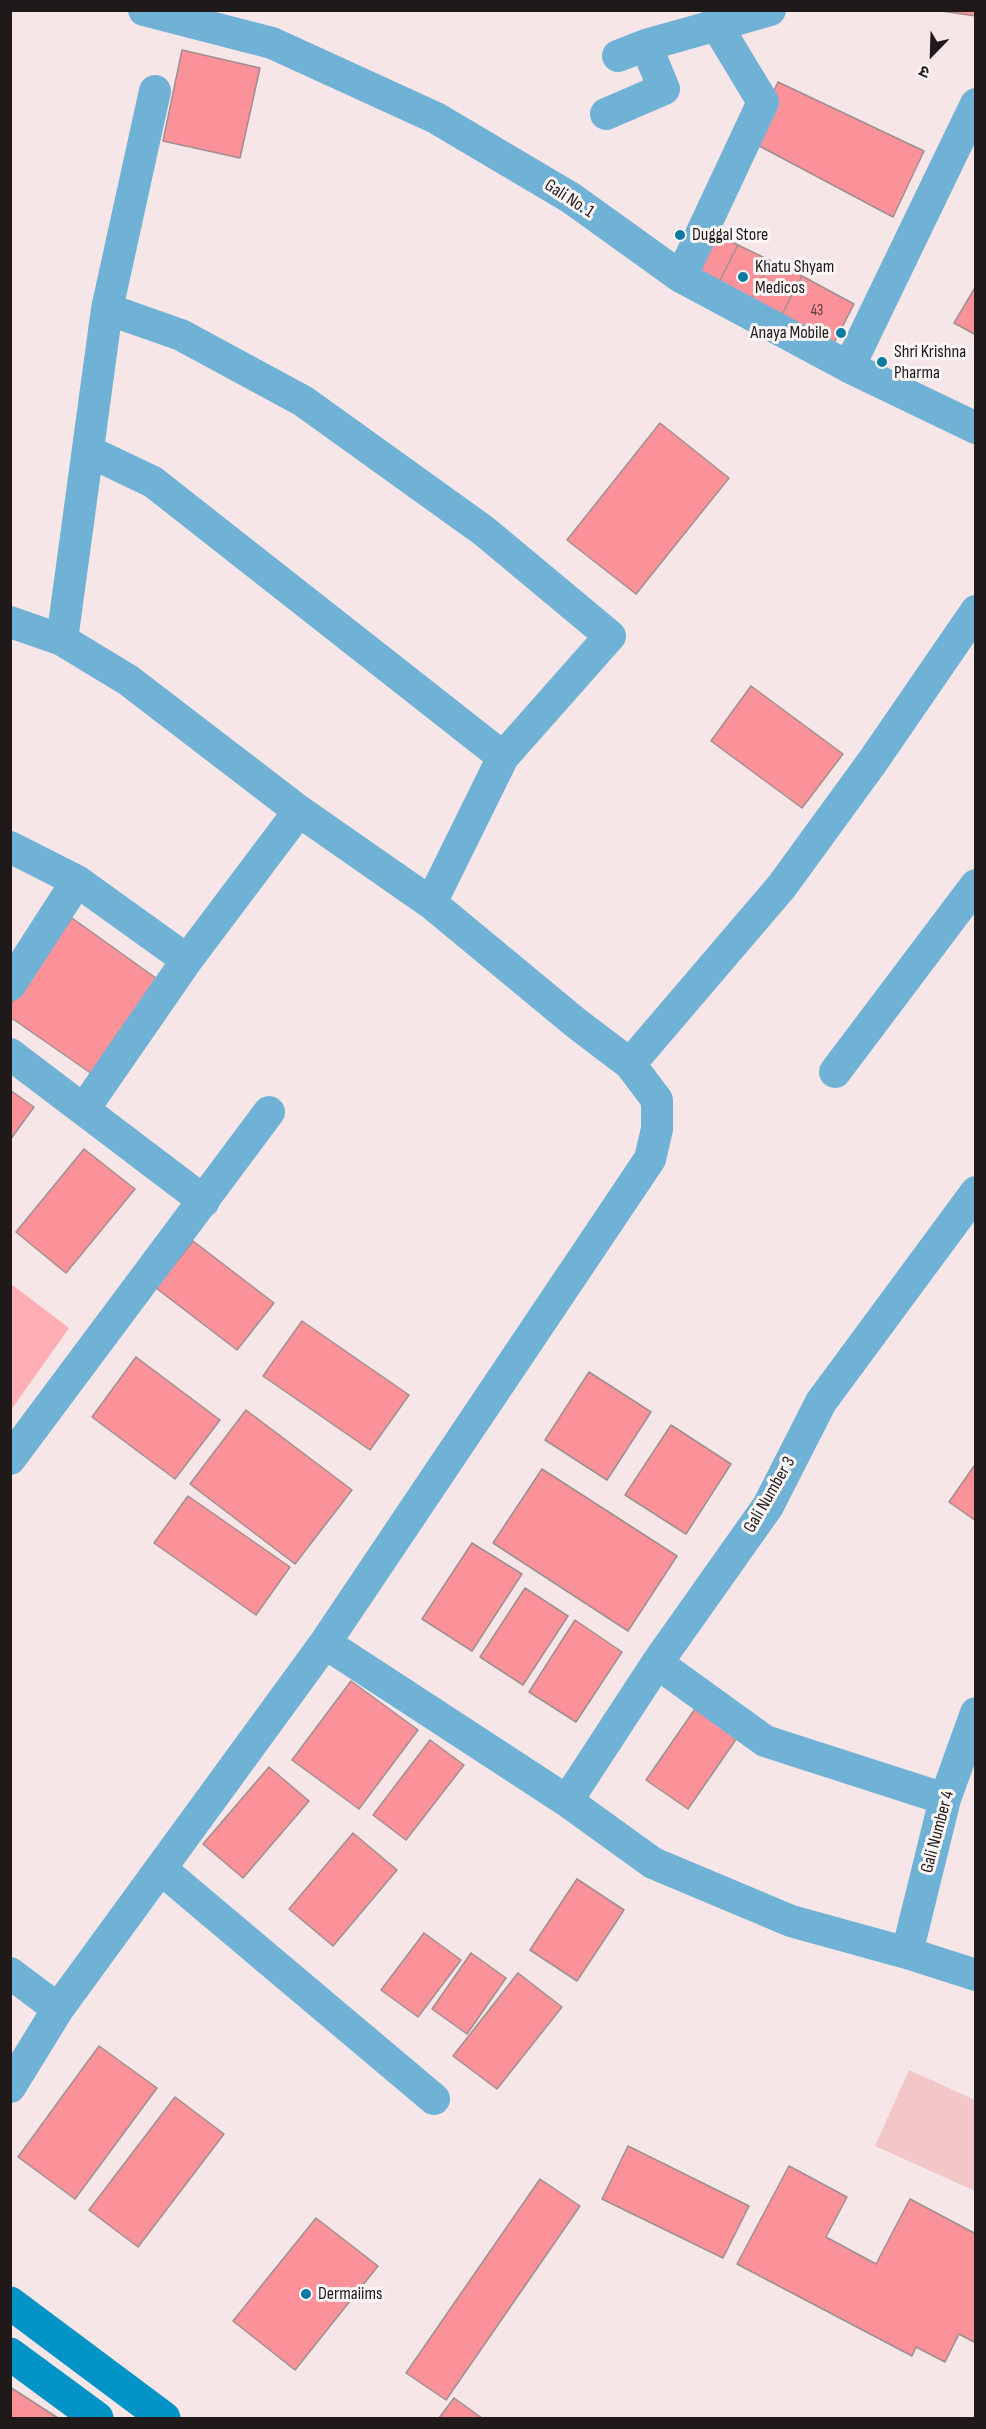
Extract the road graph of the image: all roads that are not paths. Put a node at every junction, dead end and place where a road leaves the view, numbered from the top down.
1 (144, 10) edge
2 (770, 10) edge
3 (717, 26) junction
4 (155, 92) dead end
5 (975, 104) edge
6 (606, 114) dead end
7 (681, 277) junction
8 (107, 309) junction
9 (849, 367) junction
10 (975, 428) edge
11 (88, 451) junction
12 (975, 611) edge
13 (10, 622) edge
14 (62, 640) junction
15 (503, 758) junction
16 (299, 812) junction
17 (10, 847) edge
18 (77, 881) junction
19 (975, 885) edge
20 (431, 903) junction
21 (187, 960) junction
22 (10, 985) edge
23 (10, 1054) edge
24 (630, 1065) junction
25 (835, 1072) dead end
26 (84, 1109) junction
27 (269, 1112) dead end
28 (975, 1192) edge
29 (204, 1201) junction
30 (10, 1459) edge
31 (325, 1643) junction
32 (657, 1663) junction
33 (975, 1713) edge
34 (945, 1799) junction
35 (567, 1800) junction
36 (161, 1869) junction
37 (907, 1953) junction
38 (10, 1973) edge
39 (975, 1975) edge
40 (58, 2009) junction
41 (10, 2087) edge
42 (434, 2099) dead end
43 (10, 2303) edge
44 (10, 2354) edge
45 (98, 2418) edge
46 (164, 2418) edge

1 - 7 street, Gali No. 1
2 - 3 street
3 - 6 street
3 - 7 street
4 - 8 street
5 - 9 street
7 - 9 street, Gali No. 1
8 - 11 street
8 - 15 street
9 - 10 street, Gali No. 1
11 - 14 street
11 - 15 street
12 - 24 street
13 - 14 street
14 - 16 street
15 - 20 street
16 - 20 street
16 - 21 street
17 - 18 street
18 - 21 street
18 - 22 street
19 - 25 street
20 - 24 street
21 - 26 street
23 - 26 street
24 - 31 street
26 - 29 street
27 - 29 street
28 - 32 street, Gali Number 3
29 - 30 street
31 - 35 street
31 - 36 street
32 - 34 street
32 - 35 street, Gali Number 3
33 - 34 street, Gali Number 4
34 - 37 street, Gali Number 4
35 - 37 street
36 - 40 street
36 - 42 street
37 - 39 street
38 - 40 street
40 - 41 street
43 - 46 street
44 - 45 street

